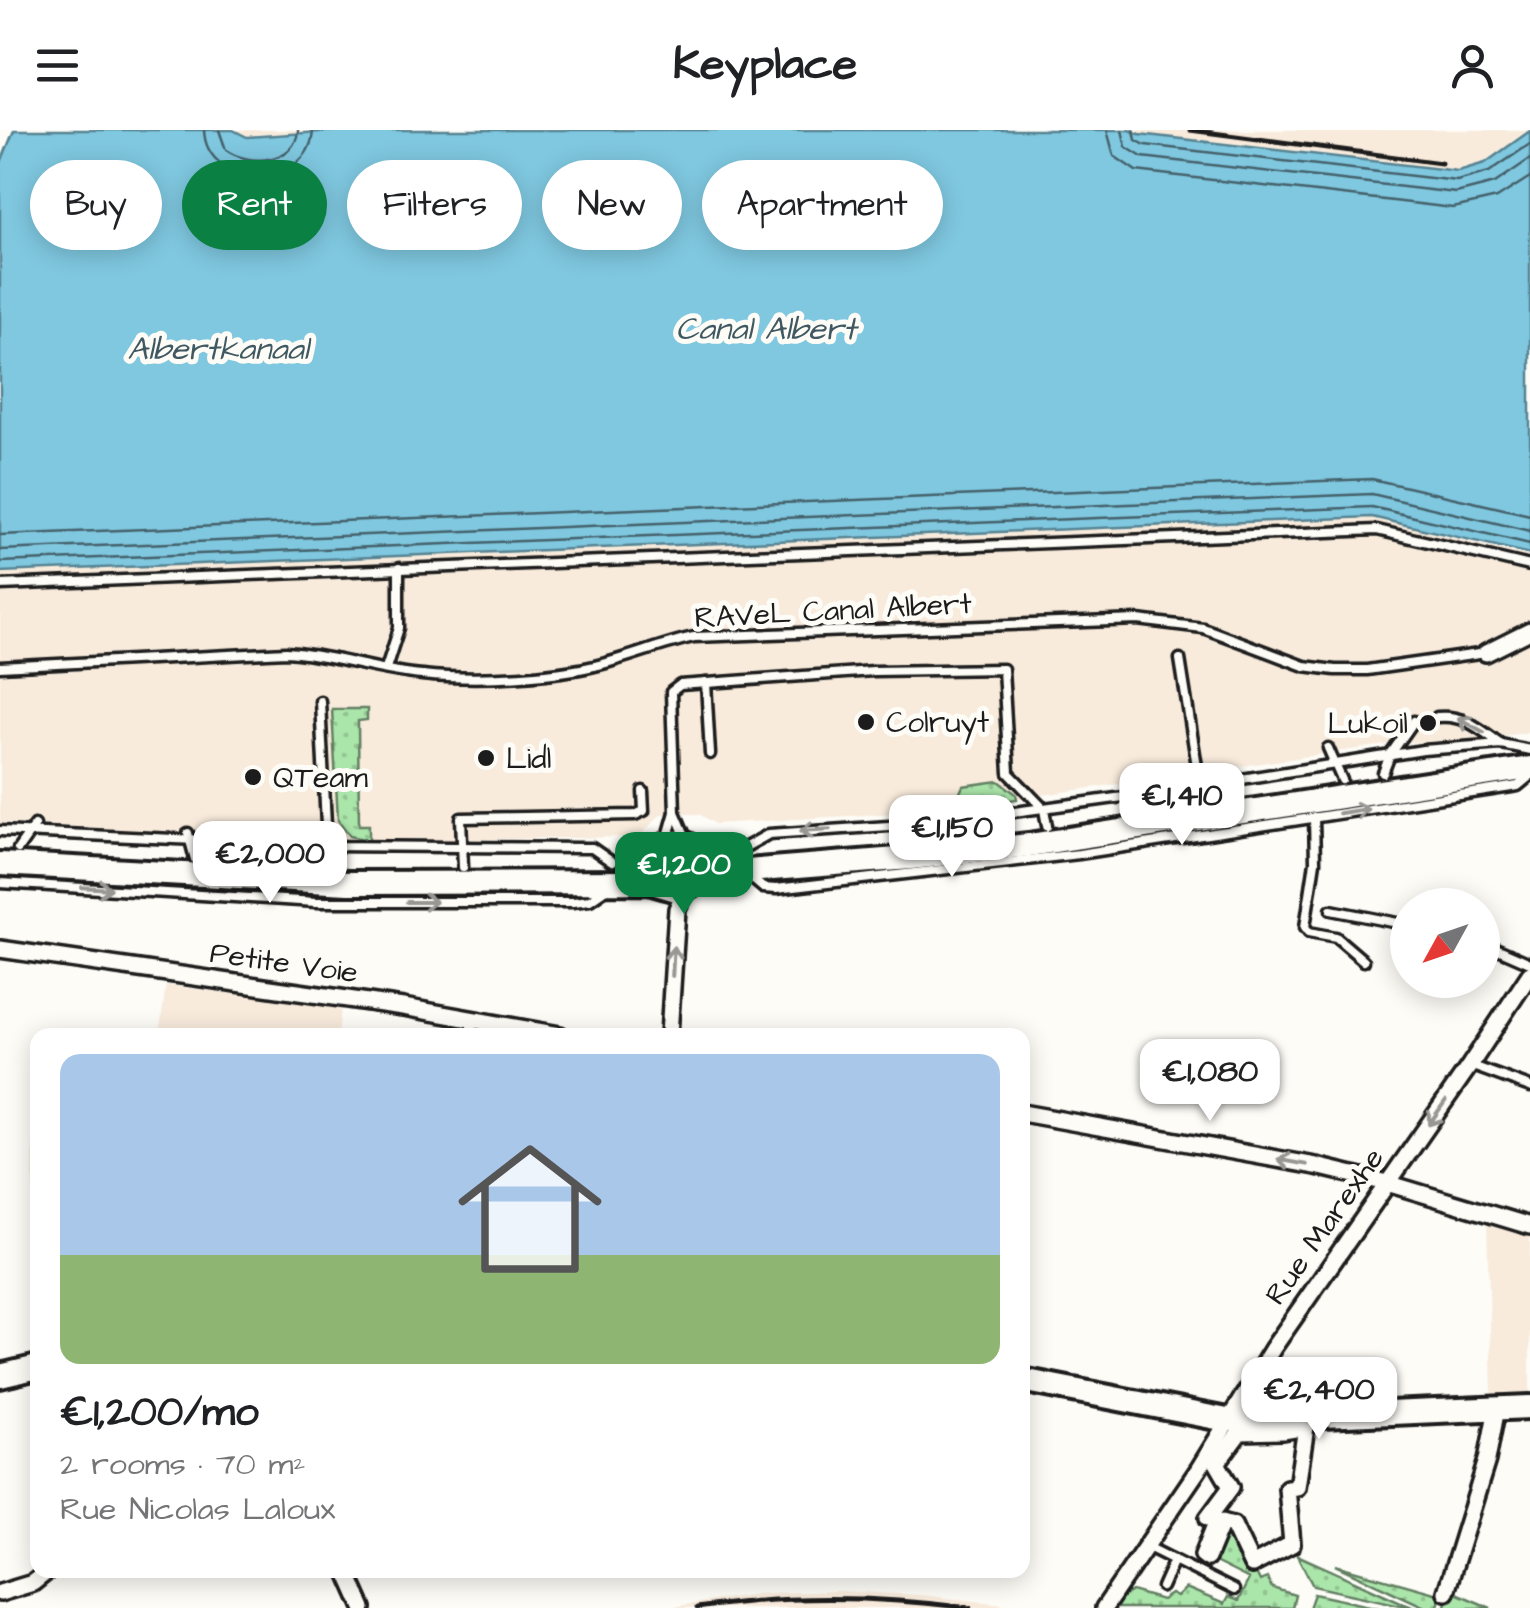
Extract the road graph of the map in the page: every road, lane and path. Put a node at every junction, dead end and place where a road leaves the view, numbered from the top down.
1 (1530, 566) edge
2 (399, 568) junction
3 (0, 586) edge
4 (1530, 631) edge
5 (1486, 653) joint
6 (1180, 660) dead end
7 (0, 667) edge
8 (386, 668) junction
9 (706, 683) junction
10 (320, 701) dead end
11 (1437, 717) dead end
12 (1414, 721) dead end
13 (1501, 744) junction
14 (1328, 748) dead end
15 (1530, 750) edge
16 (710, 754) dead end
17 (1390, 755) junction
18 (1335, 763) junction
19 (1530, 768) edge
20 (1383, 774) dead end
21 (1530, 776) edge
22 (1342, 780) dead end
23 (1200, 786) junction
24 (644, 790) dead end
25 (1207, 801) dead end
26 (1044, 809) junction
27 (675, 812) junction
28 (1314, 817) junction
29 (952, 821) junction
30 (1047, 826) dead end
31 (32, 828) junction
32 (0, 831) edge
33 (189, 837) junction
34 (949, 838) dead end
35 (268, 840) junction
36 (665, 845) junction
37 (689, 845) junction
38 (326, 846) junction
39 (462, 848) junction
40 (9, 857) edge
41 (195, 860) dead end
42 (739, 862) junction
43 (279, 864) dead end
44 (463, 867) dead end
45 (613, 872) junction
46 (658, 882) junction
47 (0, 883) edge
48 (692, 884) junction
49 (1331, 910) dead end
50 (1390, 921) edge
51 (0, 949) edge
52 (1500, 950) edge
53 (1364, 960) dead end
54 (1530, 963) edge
55 (1530, 974) edge
56 (471, 1027) edge
57 (669, 1028) edge
58 (1470, 1066) junction
59 (1530, 1087) edge
60 (1030, 1113) edge
61 (1387, 1183) junction
62 (1530, 1226) edge
63 (30, 1368) edge
64 (0, 1376) edge
65 (1030, 1382) edge
66 (1530, 1406) edge
67 (1497, 1408) junction
68 (1227, 1420) junction
69 (1218, 1463) joint
70 (1146, 1546) junction
71 (1174, 1560) junction
72 (39, 1578) edge
73 (350, 1578) edge
74 (1162, 1587) dead end
75 (1234, 1590) dead end
76 (1446, 1592) dead end
77 (0, 1593) edge
78 (364, 1608) edge
79 (1104, 1608) edge

1 - 2 lane
2 - 3 lane
2 - 8 lane
4 - 5 street
5 - 8 lane, RAVeL Canal Albert
6 - 23 lane
7 - 8 lane, RAVeL Canal Albert
9 - 16 lane
9 - 26 lane
9 - 27 lane
10 - 38 lane
13 -> 11 lane
12 - 17 lane
13 - 15 lane
13 - 17 lane
14 - 18 lane
17 - 18 lane
17 - 20 lane
18 - 22 lane
18 - 23 lane
19 - 42 main road
28 -> 21 lane
23 - 25 lane
23 - 26 lane
24 - 39 lane
26 - 29 lane
26 - 30 lane
27 - 36 lane
27 - 37 lane
28 - 42 lane
28 - 53 lane
29 - 34 lane
29 -> 42 lane
31 - 32 lane
31 - 33 lane
31 - 40 lane
33 - 35 lane
33 - 41 lane
35 - 38 lane
35 - 43 lane
36 - 37 main road
36 - 46 main road
37 - 48 main road
38 - 39 lane
39 - 44 lane
39 - 45 lane
40 - 45 main road
42 - 48 main road
45 - 46 main road
47 -> 45 lane
46 - 48 main road
57 -> 48 street
49 - 50 lane
51 - 56 street, Petite Voie
52 - 54 lane
55 - 58 street, Rue Marexhe
58 - 59 lane
58 -> 61 street, Rue Marexhe
61 -> 60 street
61 - 62 street
61 - 68 street, Rue Marexhe
63 - 64 main road
65 - 68 main road
66 - 67 main road
67 - 68 main road
67 - 76 street
68 - 70 street, Rue Marexhe
69 - 69 street
70 - 71 lane
70 - 79 street, Rue Marexhe
71 - 74 lane
71 - 75 lane
72 - 77 street
73 - 78 street

